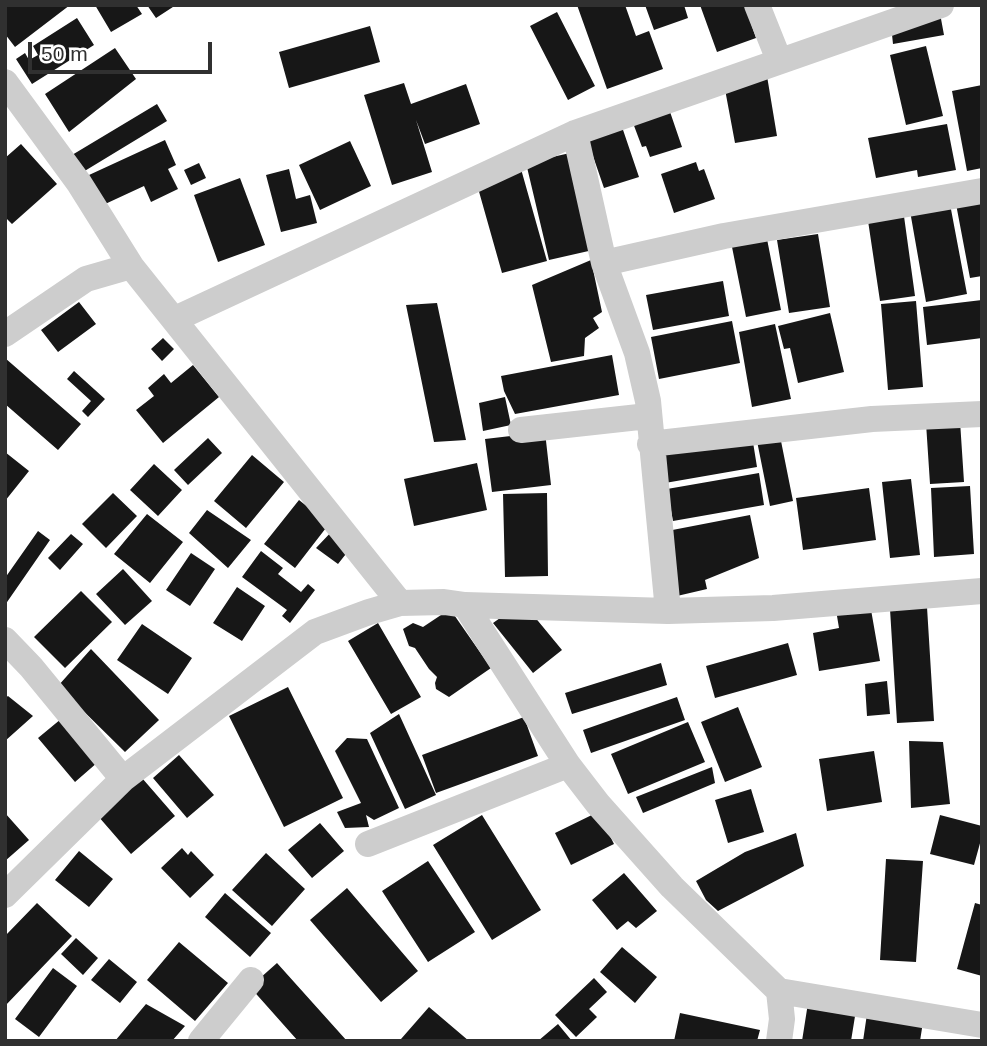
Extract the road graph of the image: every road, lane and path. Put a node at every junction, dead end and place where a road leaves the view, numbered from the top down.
1 (757, 5) edge
2 (940, 5) edge
3 (779, 60) junction
4 (5, 82) edge
5 (575, 133) junction
6 (982, 191) edge
7 (604, 263) junction
8 (131, 266) junction
9 (175, 319) junction
10 (5, 334) edge
11 (982, 414) edge
12 (648, 416) junction
13 (521, 430) dead end
14 (650, 444) junction
15 (982, 592) edge
16 (400, 603) junction
17 (465, 605) junction
18 (668, 611) junction
19 (5, 640) edge
20 (568, 765) junction
21 (124, 779) junction
22 (368, 844) dead end
23 (5, 895) edge
24 (251, 980) dead end
25 (779, 991) junction
26 (982, 1026) edge
27 (201, 1041) edge
28 (779, 1041) edge

1 - 3 street
2 - 3 street
3 - 5 street
4 - 8 street
5 - 7 street
5 - 9 street
6 - 7 street
7 - 12 street
8 - 9 street
8 - 10 street
9 - 16 street
11 - 14 street
12 - 13 street
12 - 14 street
14 - 18 street
15 - 18 street
16 - 17 street
16 - 21 street
17 - 18 street
17 - 20 street
19 - 21 street
20 - 22 street
20 - 25 street
21 - 23 street
24 - 27 street
25 - 26 street
25 - 28 street

